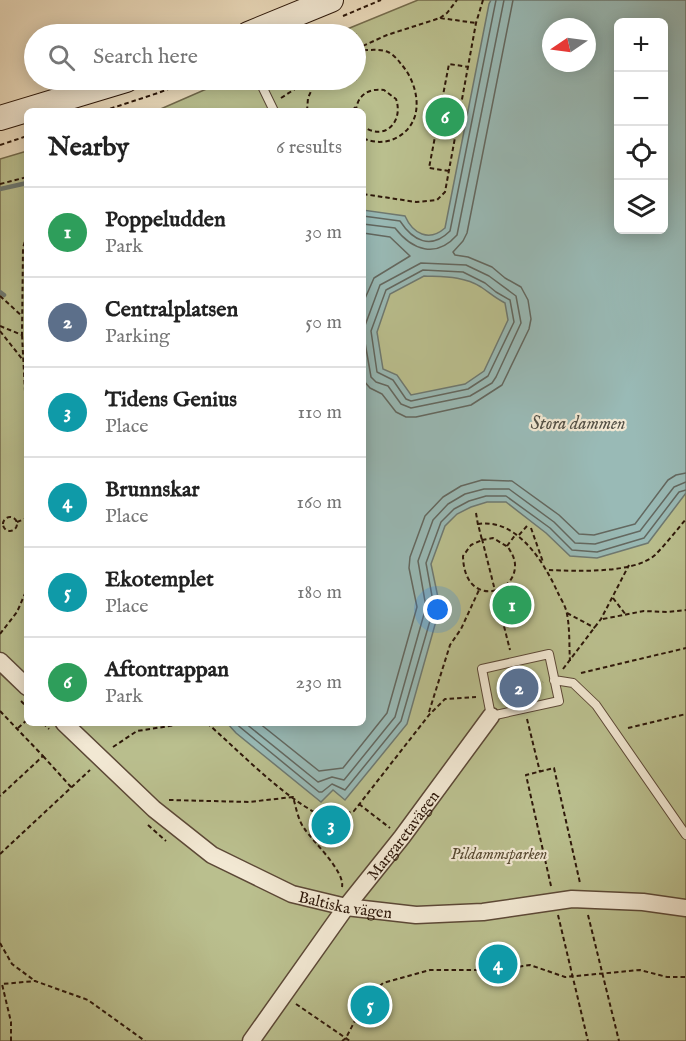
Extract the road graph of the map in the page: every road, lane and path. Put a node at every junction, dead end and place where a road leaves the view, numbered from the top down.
1 (331, 0) edge
2 (457, 0) edge
3 (483, 0) edge
4 (440, 18) junction
5 (272, 24) edge
6 (476, 24) junction
7 (366, 45) edge
8 (366, 50) edge
9 (470, 67) junction
10 (93, 90) edge
11 (166, 90) edge
12 (264, 90) edge
13 (295, 90) edge
14 (312, 90) edge
15 (292, 92) dead end
16 (33, 108) edge
17 (112, 108) edge
18 (273, 108) edge
19 (307, 108) edge
20 (356, 108) edge
21 (24, 111) edge
22 (0, 118) edge
23 (366, 127) edge
24 (24, 137) edge
25 (366, 139) edge
26 (0, 145) edge
27 (449, 171) junction
28 (24, 178) edge
29 (0, 184) edge
30 (366, 194) edge
31 (24, 246) edge
32 (0, 297) edge
33 (22, 316) junction
34 (0, 326) edge
35 (0, 331) edge
36 (22, 335) junction
37 (23, 360) junction
38 (24, 377) edge
39 (476, 513) dead end
40 (24, 519) edge
41 (686, 519) edge
42 (17, 522) junction
43 (478, 524) junction
44 (517, 535) junction
45 (482, 540) junction
46 (507, 546) junction
47 (544, 565) junction
48 (629, 566) junction
49 (548, 570) junction
50 (479, 590) junction
51 (496, 590) junction
52 (24, 596) edge
53 (613, 598) junction
54 (686, 610) edge
55 (567, 613) junction
56 (626, 615) junction
57 (601, 620) junction
58 (595, 628) junction
59 (0, 634) edge
60 (686, 648) edge
61 (0, 661) edge
62 (570, 661) junction
63 (514, 662) junction
64 (554, 680) junction
65 (24, 684) edge
66 (471, 698) dead end
67 (0, 711) edge
68 (686, 714) edge
69 (429, 715) junction
70 (491, 716) junction
71 (24, 722) edge
72 (67, 726) edge
73 (170, 726) edge
74 (210, 726) edge
75 (17, 728) junction
76 (615, 732) junction
77 (531, 737) dead end
78 (43, 756) junction
79 (102, 759) junction
80 (540, 772) junction
81 (71, 786) junction
82 (0, 796) edge
83 (293, 797) junction
84 (161, 800) dead end
85 (173, 800) dead end
86 (359, 804) junction
87 (170, 806) dead end
88 (686, 835) edge
89 (402, 837) junction
90 (0, 854) edge
91 (343, 882) dead end
92 (584, 899) junction
93 (555, 901) junction
94 (346, 907) junction
95 (686, 908) edge
96 (0, 943) edge
97 (602, 972) junction
98 (572, 976) junction
99 (686, 977) edge
100 (35, 981) junction
101 (1, 984) edge
102 (283, 995) junction
103 (346, 1038) junction
104 (143, 1040) edge
105 (11, 1041) edge
106 (138, 1041) edge
107 (250, 1041) edge
108 (342, 1041) edge
109 (350, 1041) edge
110 (588, 1041) edge
111 (620, 1041) edge

1 - 5 main road
2 - 4 path
3 - 6 path
4 - 6 path
4 - 7 path
6 - 9 path
8 - 25 path
9 - 27 path
9 - 27 path
10 - 16 main road
11 - 17 path
12 - 18 lane
13 - 15 path
14 - 19 path
20 - 23 path
21 - 22 main road
24 - 26 path
27 - 30 path
28 - 29 path
31 - 33 path
32 - 33 path
33 - 36 path
34 - 36 path
35 - 37 path
36 - 37 path
37 - 38 path
39 - 43 path
40 - 42 path
41 - 48 path
42 - 42 path
43 - 44 path
43 - 45 path
44 - 46 path
44 - 47 path
44 - 47 path
45 - 46 path
45 - 50 path
45 - 51 path
46 - 51 path
47 - 49 path
48 - 49 path
48 - 53 path
49 - 55 path
50 - 51 path
50 - 69 path
51 - 63 path
52 - 59 path
53 - 56 path
53 - 57 path
54 - 56 path
55 - 58 path
55 - 62 path
56 - 57 path
57 - 58 path
58 - 62 path
60 - 64 path
61 - 65 street
62 - 64 path
63 - 64 lane
63 - 64 path
63 - 70 lane
64 - 70 lane
64 - 76 lane
66 - 69 path
67 - 75 path
68 - 76 path
69 - 86 path
70 - 89 street, Margaretavägen
71 - 75 path
72 - 79 street, Baltiska vägen
73 - 79 path
74 - 83 path
75 - 78 path
76 - 88 lane
77 - 80 path
78 - 81 path
78 - 82 path
79 - 81 path
79 - 94 street, Baltiska vägen
80 - 92 path
80 - 93 path
81 - 90 path
83 - 85 path
83 - 86 path
83 - 91 path
84 - 87 path
86 - 89 path
89 - 94 street, Margaretavägen
92 - 93 street, Baltiska vägen
92 - 95 street, Baltiska vägen
92 - 97 path
93 - 94 street, Baltiska vägen
93 - 98 path
94 - 102 street, Margaretavägen
96 - 100 path
97 - 98 path
97 - 99 path
97 - 111 path
98 - 103 path
98 - 110 path
100 - 101 path
100 - 104 path
101 - 105 path
102 - 103 path
102 - 107 street, Margaretavägen
103 - 108 path
103 - 109 path
104 - 106 path

